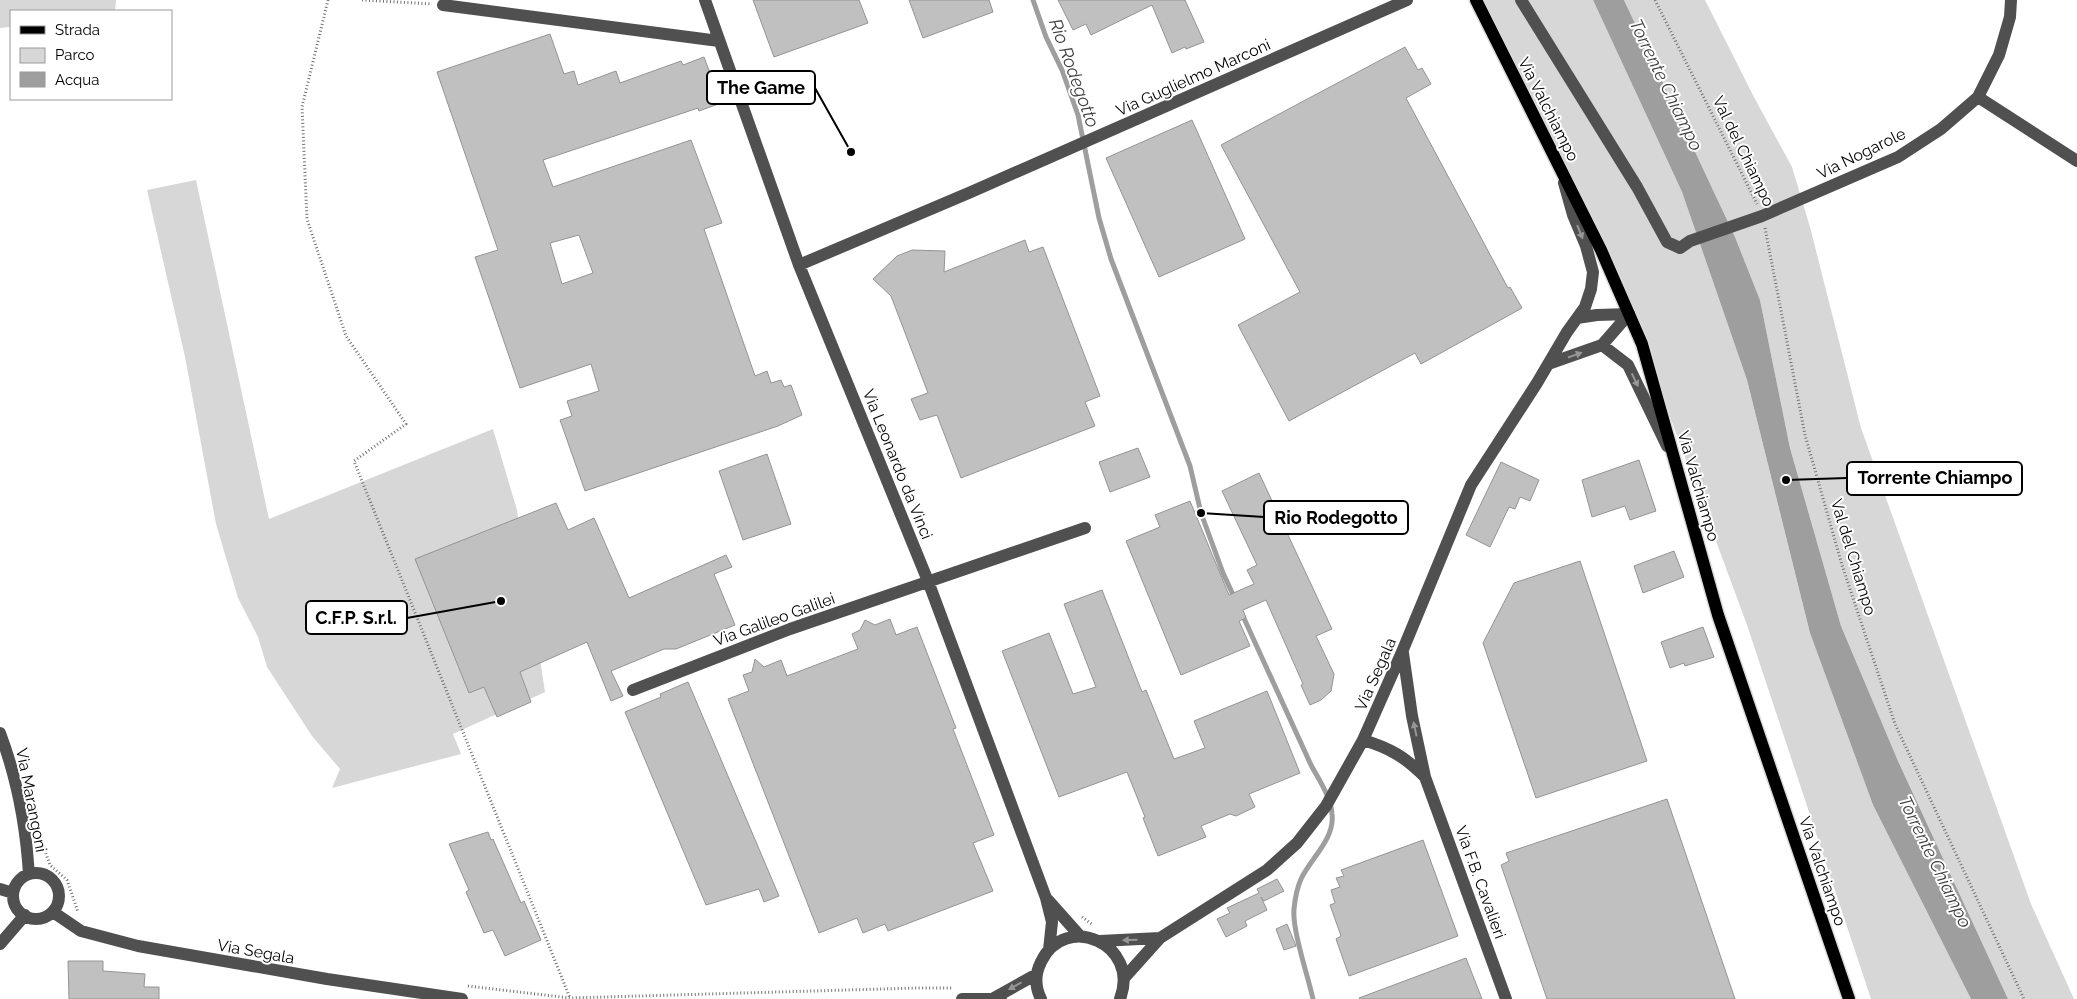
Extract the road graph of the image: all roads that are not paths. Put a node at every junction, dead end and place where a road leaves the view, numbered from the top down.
1 (705, 0) edge
2 (1407, 0) edge
3 (1476, 0) edge
4 (1521, 0) edge
5 (2011, 0) edge
6 (444, 5) road end
7 (720, 41) junction
8 (1978, 96) junction
9 (2077, 161) edge
10 (1560, 168) junction
11 (799, 265) junction
12 (1629, 314) junction
13 (1577, 318) junction
14 (1602, 345) junction
15 (1548, 364) junction
16 (1677, 467) junction
17 (1085, 528) dead end
18 (928, 581) junction
19 (1402, 652) junction
20 (633, 690) dead end
21 (0, 733) edge
22 (1363, 740) junction
23 (1425, 777) junction
24 (29, 874) junction
25 (0, 889) edge
26 (13, 893) junction
27 (1046, 898) junction
28 (53, 912) junction
29 (25, 915) junction
30 (1080, 936) junction
31 (1160, 938) junction
32 (1100, 941) junction
33 (0, 944) edge
34 (1049, 950) junction
35 (1037, 974) junction
36 (1125, 977) junction
37 (961, 994) edge
38 (997, 998) edge
39 (462, 999) edge
40 (1041, 999) edge
41 (1120, 999) edge
42 (1506, 999) edge
43 (1849, 999) edge

1 - 7 street, Via Leonardo da Vinci
2 - 11 street, Via Guglielmo Marconi
3 - 10 main road, Via Valchiampo
4 - 8 street, Via Nogarole
5 - 8 street, Via Nogarole
6 - 7 street
7 - 11 street, Via Leonardo da Vinci
8 - 9 street
10 - 12 main road, Via Valchiampo
10 -> 13 street, Via Segala
11 - 18 street, Via Leonardo da Vinci
12 - 13 street
12 - 14 street
12 - 16 main road, Via Valchiampo
13 - 15 street, Via Segala
15 -> 14 street
14 -> 16 street
15 - 19 street, Via Segala
16 - 43 main road, Via Valchiampo
17 - 18 street, Via Galileo Galilei
18 - 20 street, Via Galileo Galilei
18 - 27 street, Via Leonardo da Vinci
19 - 22 street, Via Segala
23 -> 19 street, Via F.B. Cavalieri
21 - 24 street, Via Marangoni
22 - 23 street, Via F.B. Cavalieri
22 - 31 street, Via Segala
23 - 42 street, Via F.B. Cavalieri
24 - 26 street
24 - 28 street
25 - 26 street
26 - 29 street
27 - 30 street, Via Leonardo da Vinci
27 - 34 street, Via Leonardo da Vinci
28 - 29 street
28 - 39 street, Via Segala
29 - 33 street
30 - 32 street, Via Segala
30 - 34 street
31 -> 32 street, Via Segala
31 - 36 street, Via Segala
32 - 36 street, Via Segala
34 - 35 street
35 -> 38 street
35 - 40 street
36 - 41 street, Via Segala
37 - 38 street

